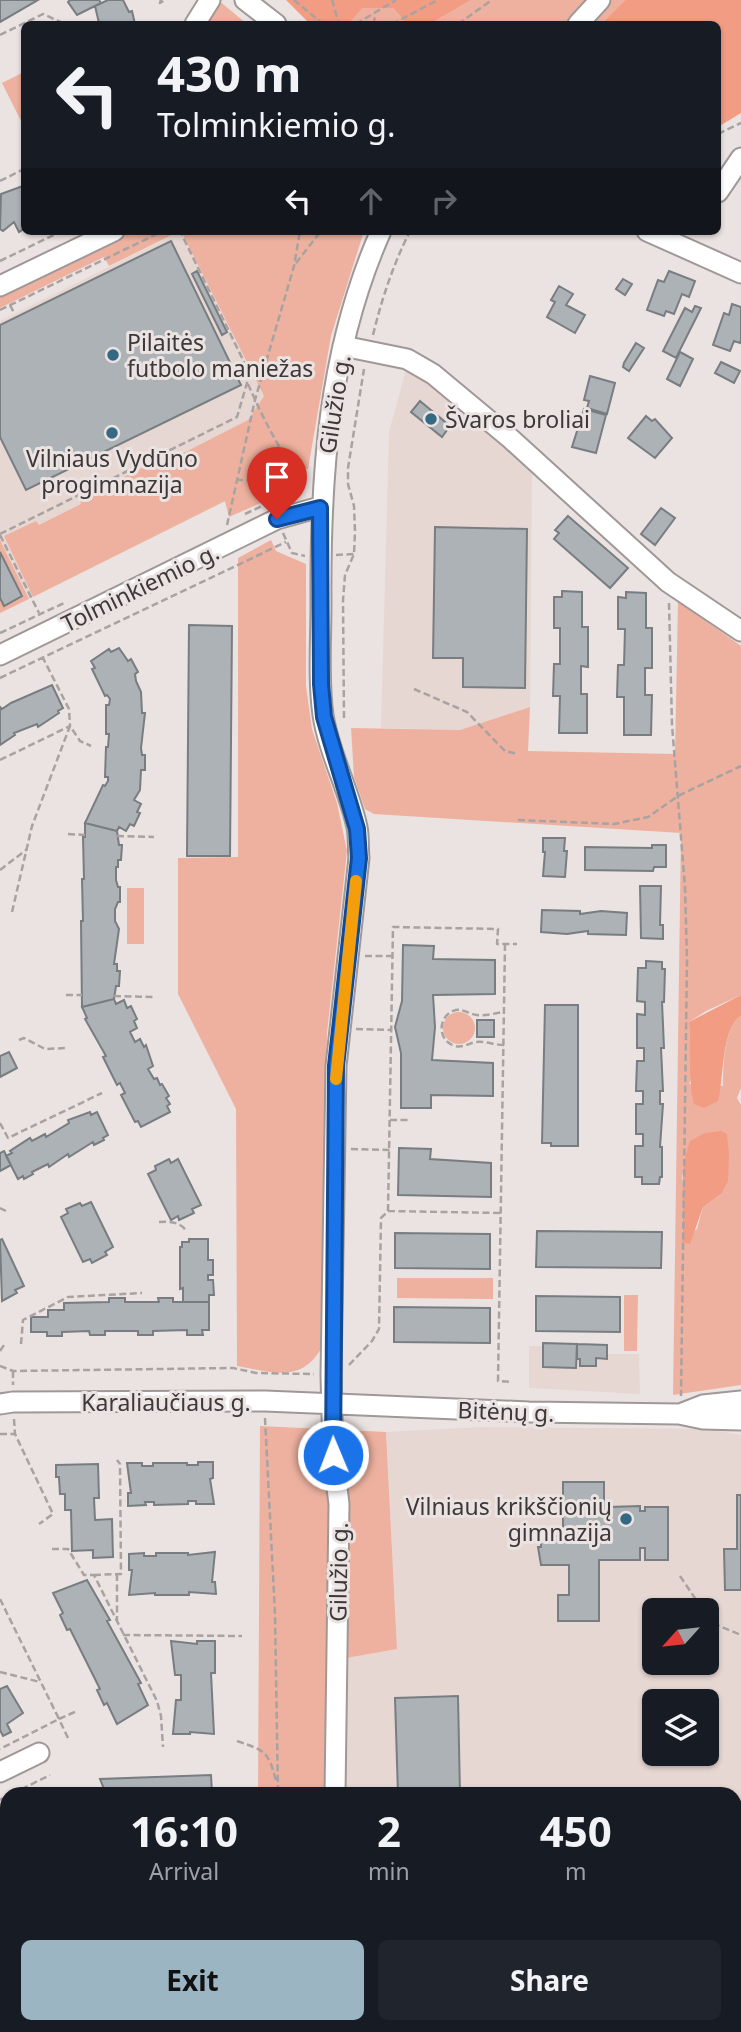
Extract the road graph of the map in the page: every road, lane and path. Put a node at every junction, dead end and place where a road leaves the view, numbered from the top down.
1 (210, 0) edge
2 (245, 0) edge
3 (294, 0) edge
4 (332, 0) edge
5 (396, 0) edge
6 (438, 0) edge
7 (492, 0) edge
8 (600, 0) edge
9 (376, 14) junction
10 (29, 21) edge
11 (58, 21) edge
12 (197, 21) edge
13 (272, 21) edge
14 (319, 21) edge
15 (338, 21) edge
16 (362, 21) edge
17 (374, 21) edge
18 (399, 21) edge
19 (462, 21) edge
20 (581, 21) edge
21 (21, 25) edge
22 (0, 36) edge
23 (741, 123) edge
24 (721, 133) edge
25 (741, 158) edge
26 (21, 170) edge
27 (0, 181) edge
28 (721, 188) edge
29 (54, 235) edge
30 (106, 235) edge
31 (155, 235) edge
32 (182, 235) edge
33 (299, 235) edge
34 (318, 235) edge
35 (379, 235) edge
36 (408, 235) edge
37 (686, 238) edge
38 (0, 261) edge
39 (294, 266) junction
40 (741, 273) edge
41 (0, 286) edge
42 (10, 305) junction
43 (0, 310) edge
44 (14, 313) dead end
45 (343, 346) junction
46 (369, 351) junction
47 (247, 383) junction
48 (255, 400) junction
49 (150, 461) junction
50 (153, 467) dead end
51 (236, 480) junction
52 (320, 508) junction
53 (227, 525) dead end
54 (0, 534) edge
55 (286, 542) dead end
56 (668, 582) junction
57 (39, 614) dead end
58 (741, 631) edge
59 (0, 655) edge
60 (43, 657) junction
61 (0, 678) edge
62 (414, 689) dead end
63 (344, 718) dead end
64 (70, 726) junction
65 (91, 746) dead end
66 (518, 754) dead end
67 (0, 760) edge
68 (741, 766) edge
69 (678, 796) junction
70 (518, 820) dead end
71 (68, 834) dead end
72 (85, 835) dead end
73 (117, 836) dead end
74 (154, 836) dead end
75 (26, 850) junction
76 (0, 870) edge
77 (12, 912) dead end
78 (505, 944) junction
79 (517, 944) dead end
80 (348, 956) junction
81 (393, 956) junction
82 (66, 995) dead end
83 (82, 996) dead end
84 (114, 996) dead end
85 (154, 997) dead end
86 (504, 1012) junction
87 (340, 1028) junction
88 (392, 1030) junction
89 (19, 1040) dead end
90 (504, 1045) junction
91 (66, 1048) dead end
92 (102, 1093) dead end
93 (390, 1120) junction
94 (411, 1120) dead end
95 (0, 1123) edge
96 (334, 1148) junction
97 (390, 1150) junction
98 (0, 1208) edge
99 (6, 1211) dead end
100 (388, 1211) junction
101 (500, 1213) junction
102 (159, 1222) dead end
103 (187, 1232) dead end
104 (142, 1293) dead end
105 (21, 1344) dead end
106 (4, 1345) dead end
107 (0, 1351) edge
108 (0, 1366) edge
109 (13, 1371) junction
110 (331, 1375) junction
111 (512, 1382) dead end
112 (265, 1401) junction
113 (741, 1401) edge
114 (7, 1403) edge
115 (332, 1404) junction
116 (680, 1405) junction
117 (741, 1420) edge
118 (0, 1434) edge
119 (15, 1434) junction
120 (117, 1460) dead end
121 (39, 1524) dead end
122 (52, 1549) dead end
123 (117, 1574) junction
124 (94, 1575) junction
125 (680, 1576) dead end
126 (695, 1598) edge
127 (0, 1599) edge
128 (3, 1606) junction
129 (0, 1613) edge
130 (117, 1623) junction
131 (719, 1626) edge
132 (123, 1634) junction
133 (741, 1635) edge
134 (242, 1636) dead end
135 (0, 1672) edge
136 (40, 1682) junction
137 (76, 1711) dead end
138 (59, 1720) junction
139 (68, 1738) dead end
140 (237, 1741) dead end
141 (163, 1747) dead end
142 (0, 1749) edge
143 (39, 1753) dead end
144 (0, 1772) edge
145 (50, 1775) dead end
146 (278, 1786) joint
147 (26, 1787) edge
148 (335, 1787) edge

1 - 12 street
2 - 13 street
3 - 14 path
4 - 15 path
5 - 9 path
6 - 18 path
7 - 19 path
8 - 20 street
9 - 16 path
9 - 17 path
10 - 11 path
21 - 22 path
23 - 24 path
25 - 28 street
26 - 27 path
29 - 38 path
30 - 41 street
31 - 42 path
32 - 47 path
33 - 39 path
34 - 39 path
35 - 45 street, Gilužio g.
36 - 46 path
37 - 40 street
39 - 48 path
42 - 43 path
42 - 44 path
45 - 46 street
45 - 52 street, Gilužio g.
46 - 56 street
46 - 63 path
47 - 48 path
47 - 49 path
48 - 51 path
48 - 51 path
49 - 50 path
49 - 54 path
51 - 53 path
52 - 59 street, Tolminkiemio g.
52 - 80 street, Gilužio g.
54 - 57 path
55 - 60 path
56 - 58 street
56 - 69 path
60 - 61 path
60 - 64 path
62 - 66 path
64 - 65 path
64 - 67 path
64 - 75 path
68 - 69 path
69 - 70 path
69 - 116 path
71 - 72 path
73 - 74 path
75 - 76 path
75 - 77 path
78 - 79 path
78 - 81 path
78 - 86 path
80 - 81 path
80 - 87 street, Gilužio g.
81 - 88 path
82 - 83 path
84 - 85 path
86 - 90 path
86 - 90 path
87 - 88 path
87 - 96 street, Gilužio g.
88 - 93 path
89 - 91 path
90 - 101 path
92 - 95 path
93 - 94 path
93 - 97 path
96 - 97 path
96 - 110 street, Gilužio g.
97 - 100 path
98 - 99 path
100 - 101 path
100 - 110 path
101 - 111 path
102 - 103 path
104 - 105 path
106 - 107 path
108 - 109 path
109 - 110 path
109 - 114 path
110 - 115 street, Gilužio g.
112 - 114 street, Karaliaučiaus g.
112 - 115 street, Karaliaučiaus g.
112 - 146 path
113 - 116 street, Bitėnų g.
114 - 119 path
115 - 116 street, Bitėnų g.
115 - 148 street, Gilužio g.
116 - 117 street, Bitėnų g.
118 - 119 path
119 - 121 path
120 - 123 path
122 - 124 path
123 - 124 path
123 - 130 path
124 - 130 path
125 - 126 path
127 - 128 path
128 - 129 path
128 - 136 path
130 - 132 path
131 - 133 path
132 - 134 path
132 - 141 path
135 - 136 path
136 - 138 path
137 - 138 path
138 - 139 path
138 - 142 path
140 - 146 path
143 - 144 street
145 - 147 path

